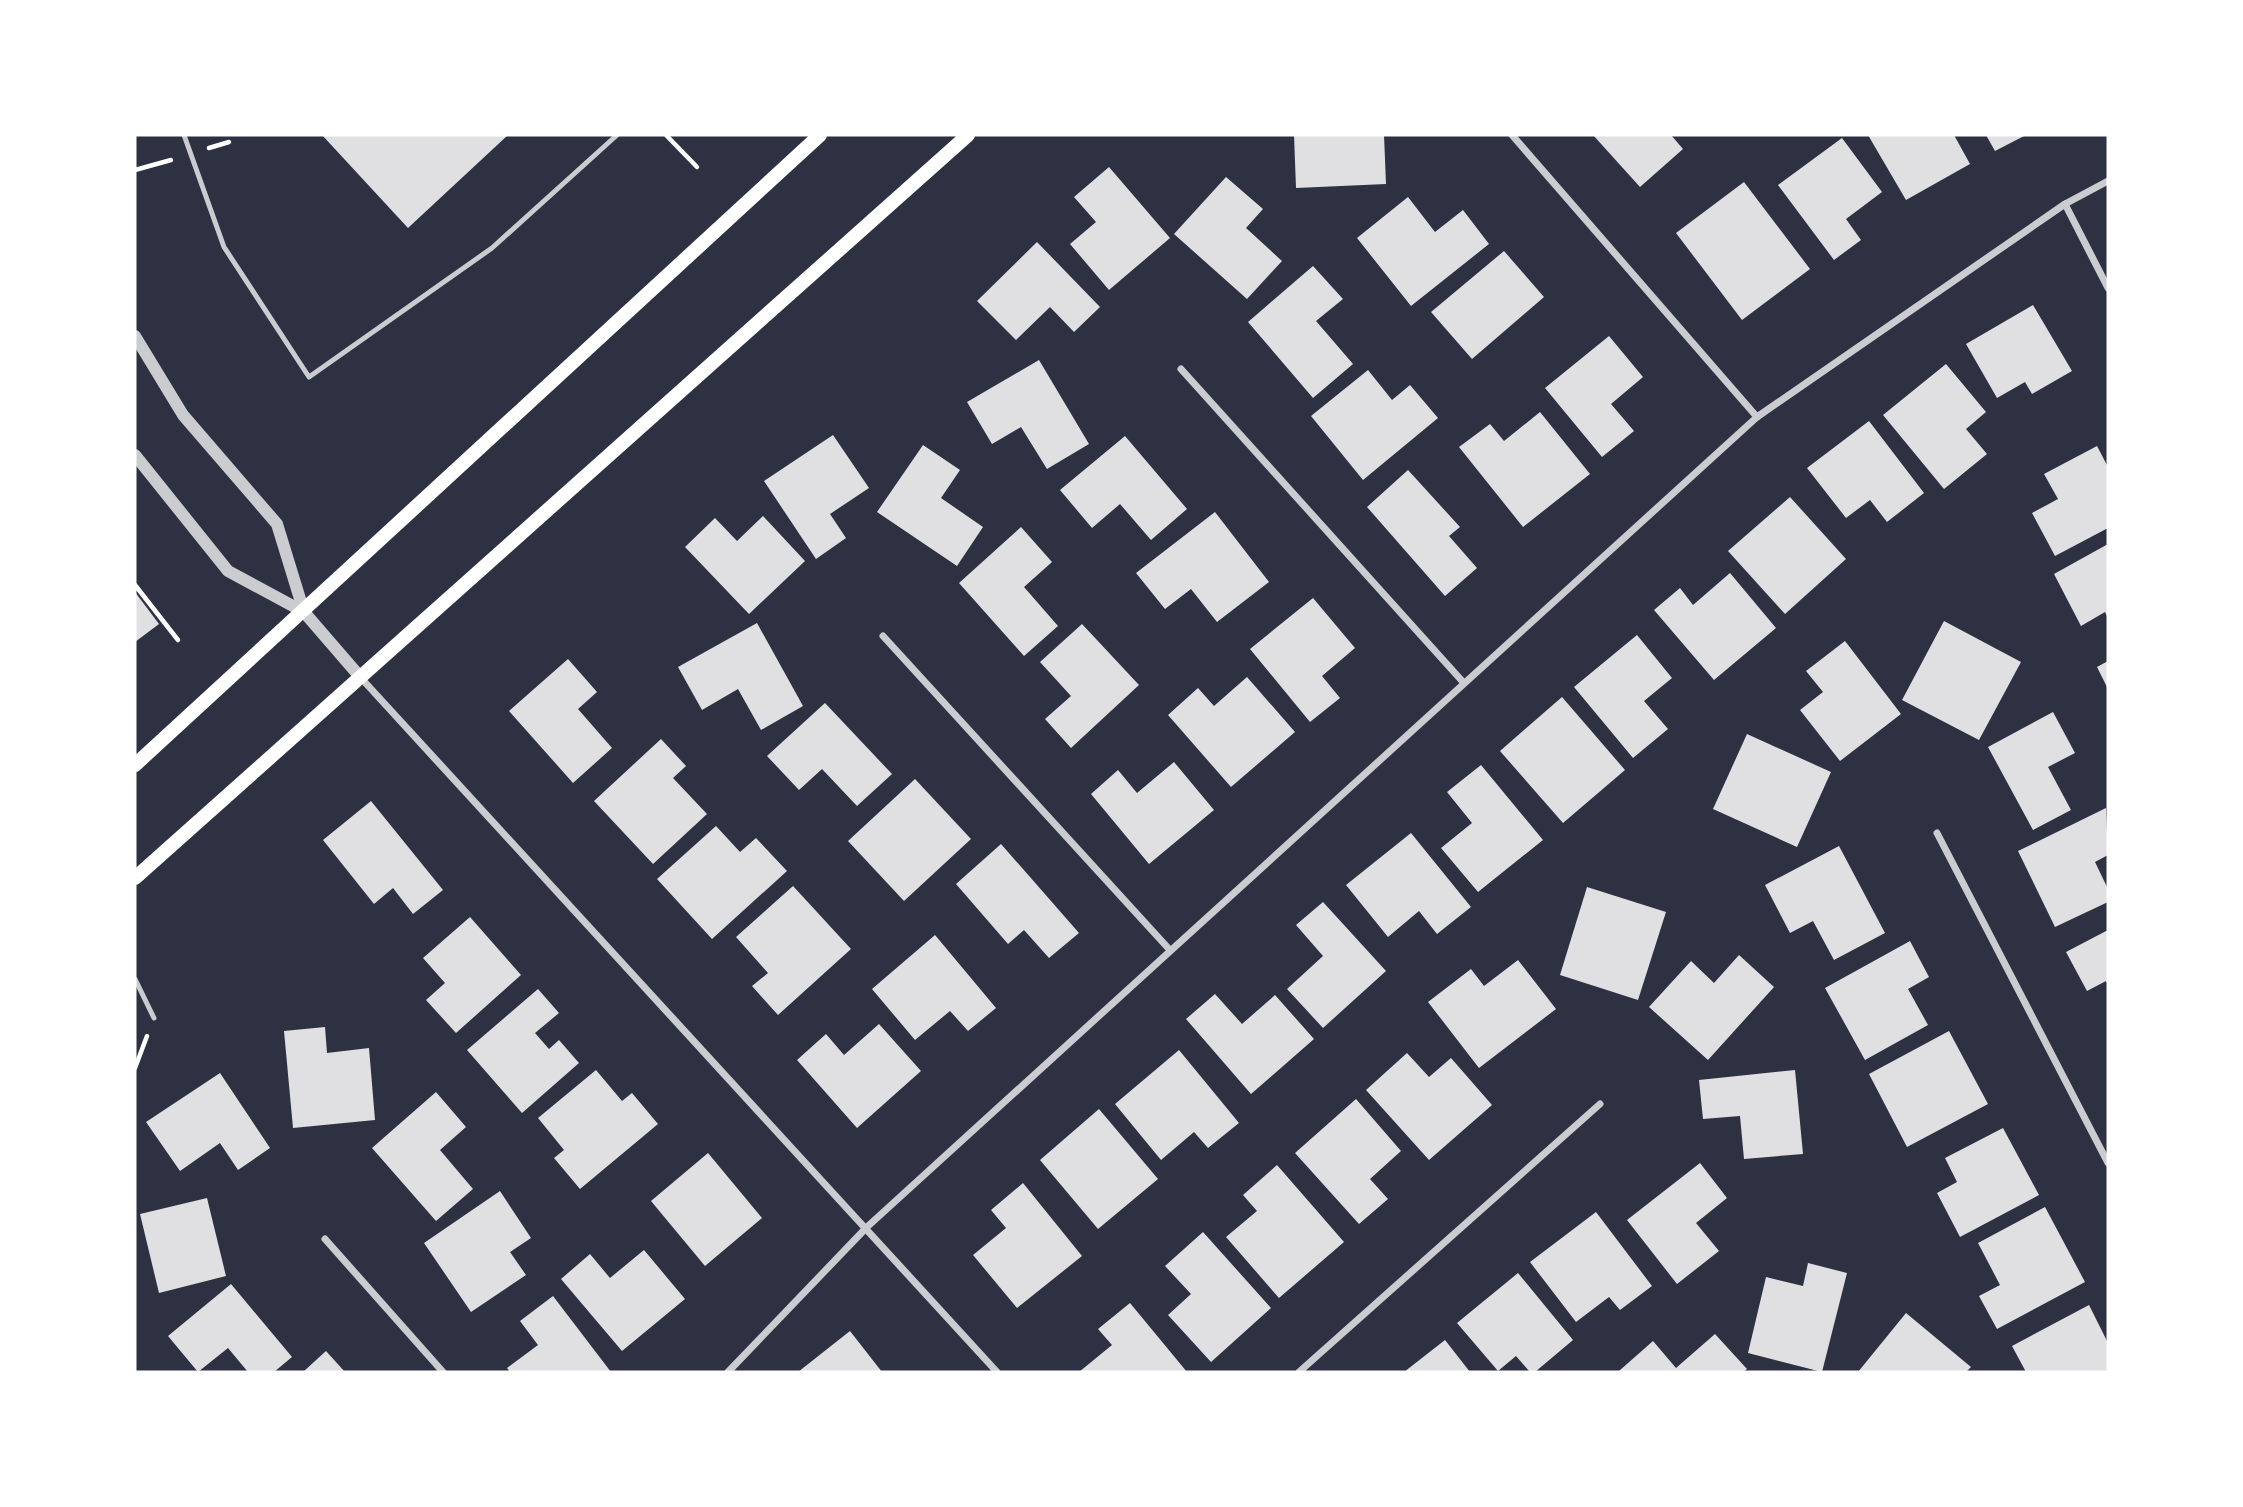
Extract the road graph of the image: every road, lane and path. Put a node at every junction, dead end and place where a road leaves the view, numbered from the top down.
1 (184, 135) edge
2 (617, 135) edge
3 (666, 135) edge
4 (820, 135) edge
5 (949, 135) edge
6 (968, 135) edge
7 (1513, 135) edge
8 (950, 150) junction
9 (696, 167) dead end
10 (2108, 181) edge
11 (2065, 204) junction
12 (2108, 288) edge
13 (135, 335) edge
14 (1181, 369) dead end
15 (1756, 417) junction
16 (135, 455) edge
17 (135, 585) edge
18 (304, 612) junction
19 (883, 636) dead end
20 (178, 640) dead end
21 (361, 678) junction
22 (1463, 682) junction
23 (135, 765) edge
24 (1937, 833) dead end
25 (135, 878) edge
26 (1169, 949) junction
27 (135, 979) edge
28 (153, 1018) joint
29 (135, 1068) edge
30 (1600, 1104) dead end
31 (2108, 1163) edge
32 (867, 1227) junction
33 (324, 1239) dead end
34 (443, 1372) edge
35 (728, 1372) edge
36 (997, 1372) edge
37 (1299, 1372) edge

1 - 2 lane
3 - 9 path
4 - 18 main road
5 - 8 main road
6 - 8 main road
7 - 15 street
8 - 21 main road
10 - 11 street
11 - 12 street
11 - 15 street
13 - 18 street
14 - 22 street
15 - 22 street
16 - 18 street
17 - 20 path
18 - 21 street
18 - 23 main road
19 - 26 street
21 - 25 main road
21 - 32 street
22 - 26 street
24 - 31 street
26 - 32 street
27 - 28 lane
28 - 29 path
30 - 37 street
32 - 35 street
32 - 36 street
33 - 34 street

